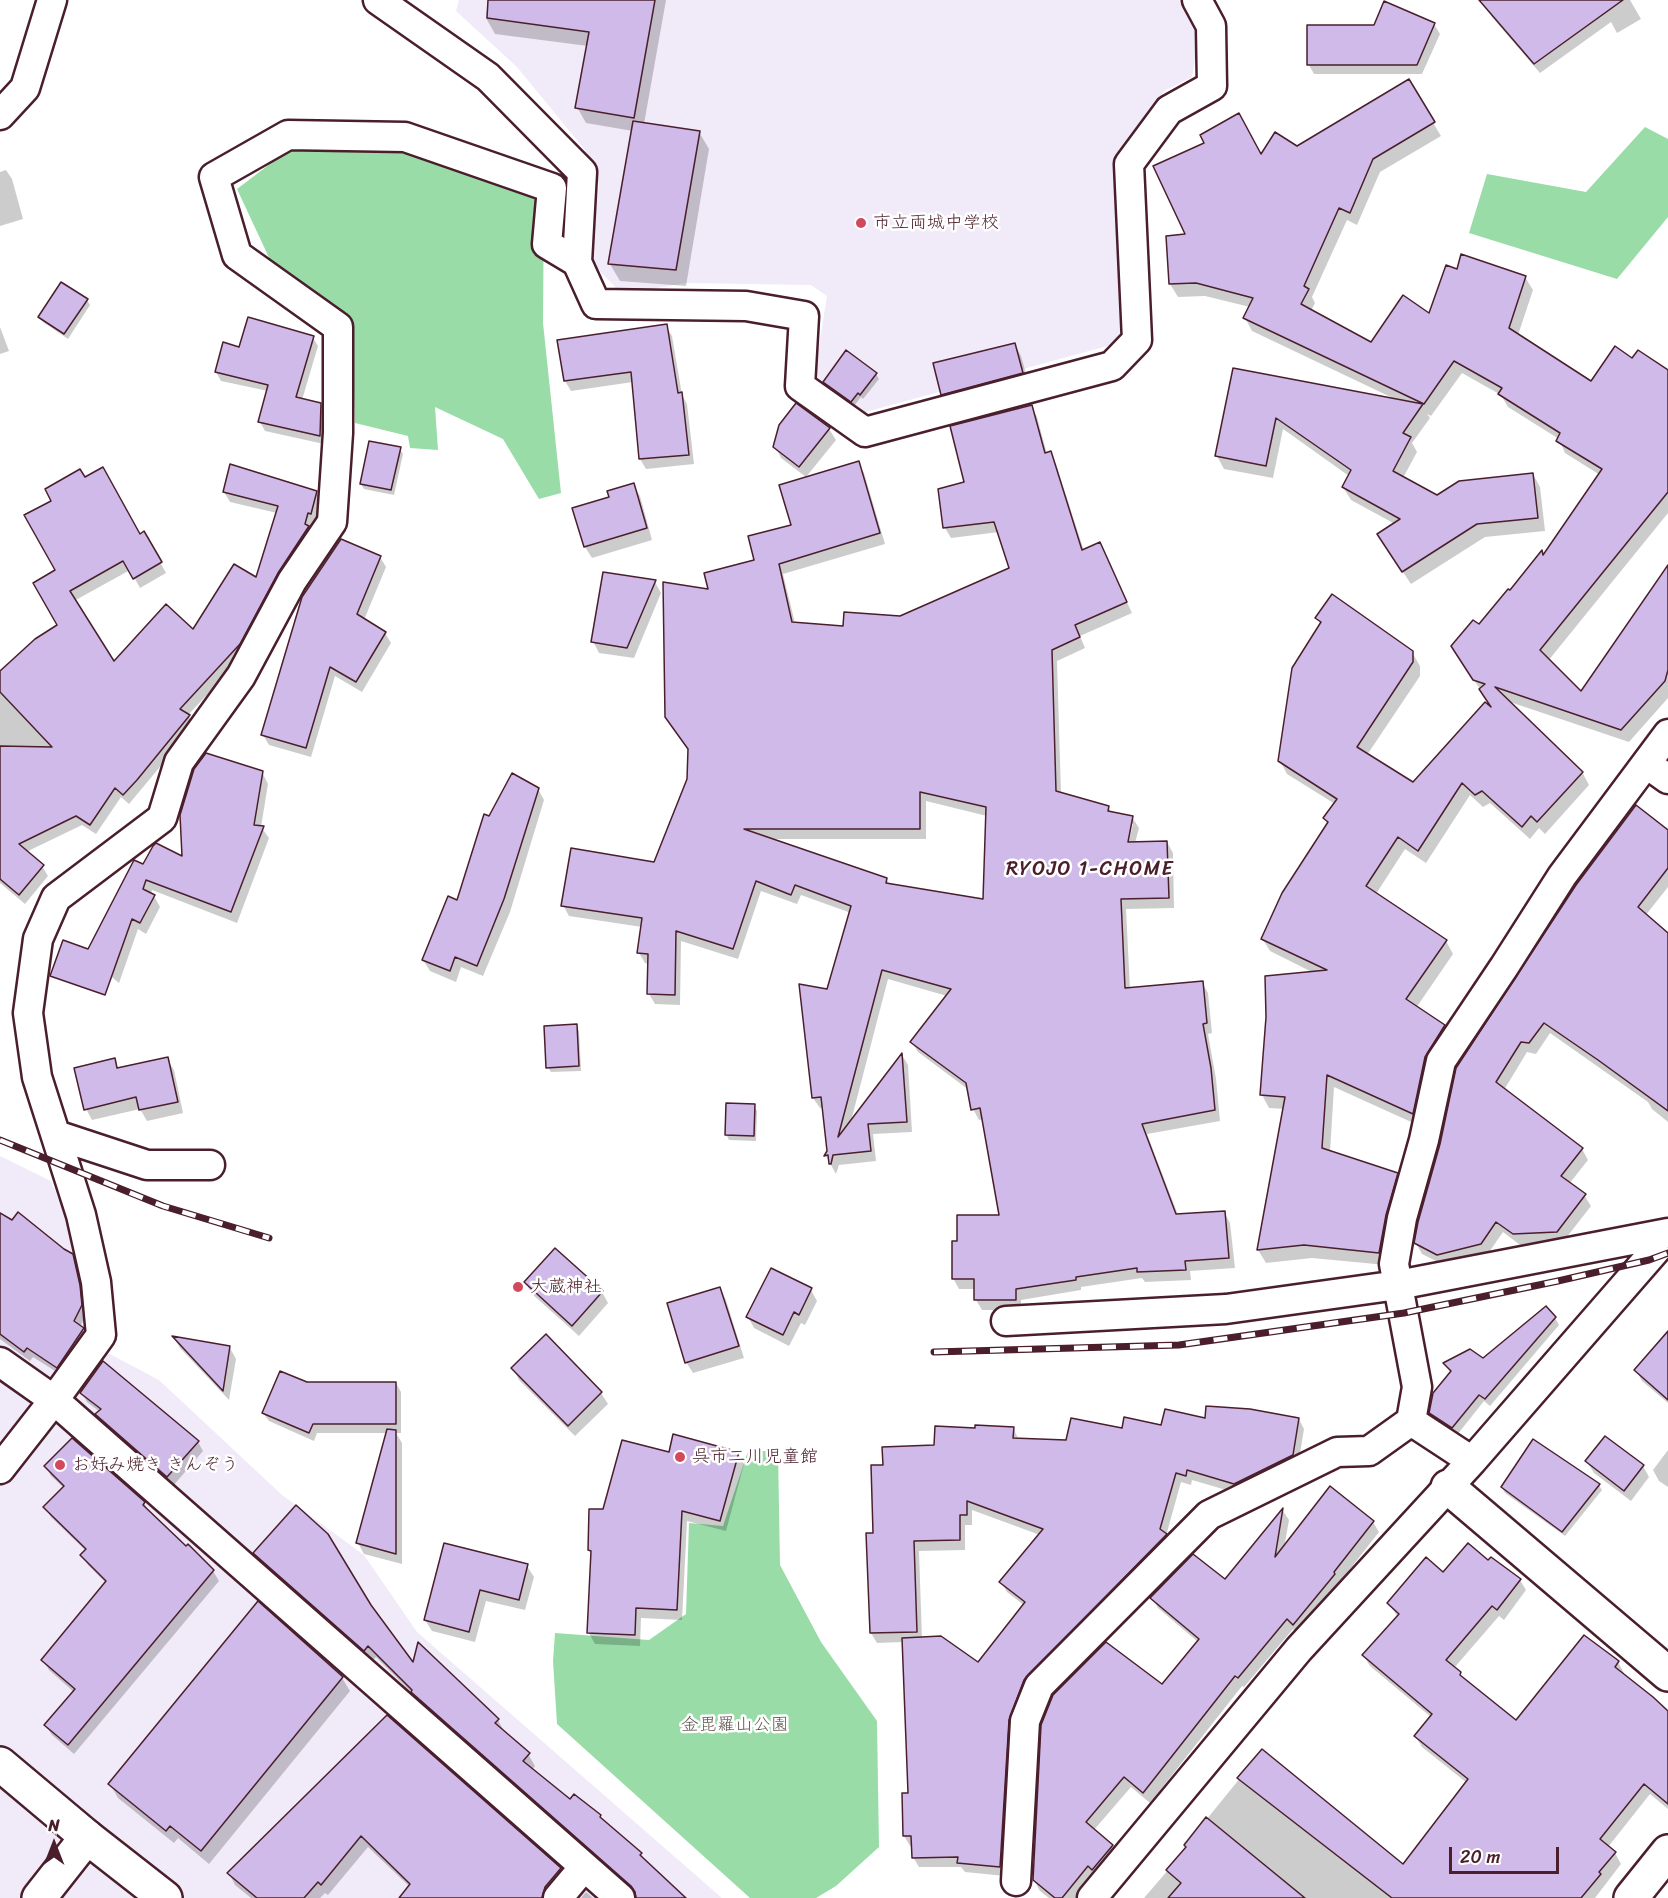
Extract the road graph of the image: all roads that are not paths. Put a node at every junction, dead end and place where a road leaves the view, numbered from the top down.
1 (52, 0) edge
2 (378, 0) edge
3 (1197, 0) edge
4 (0, 115) edge
5 (577, 262) junction
6 (1668, 734) edge
7 (1658, 771) edge
8 (56, 1135) junction
9 (210, 1165) dead end
10 (1668, 1235) edge
11 (1398, 1285) junction
12 (1006, 1321) dead end
13 (0, 1362) edge
14 (54, 1400) junction
15 (1411, 1421) junction
16 (1472, 1461) junction
17 (0, 1469) edge
18 (1448, 1487) junction
19 (1668, 1674) edge
20 (0, 1764) edge
21 (87, 1837) junction
22 (1668, 1852) edge
23 (584, 1868) junction
24 (1016, 1881) dead end
25 (39, 1898) edge
26 (165, 1898) edge
27 (558, 1898) edge
28 (620, 1898) edge
29 (1092, 1898) edge
30 (1632, 1898) edge

1 - 4 street
2 - 5 street
3 - 5 street
5 - 8 street
6 - 7 street
7 - 11 street
8 - 9 street
8 - 14 street
10 - 11 street
10 - 16 street
11 - 12 street
11 - 15 street
13 - 14 street
14 - 17 street
14 - 23 street
15 - 16 street
15 - 24 street
16 - 18 street
18 - 19 main road
18 - 29 street
20 - 21 main road
21 - 25 main road
21 - 26 main road
22 - 30 main road
23 - 27 street
23 - 28 street

